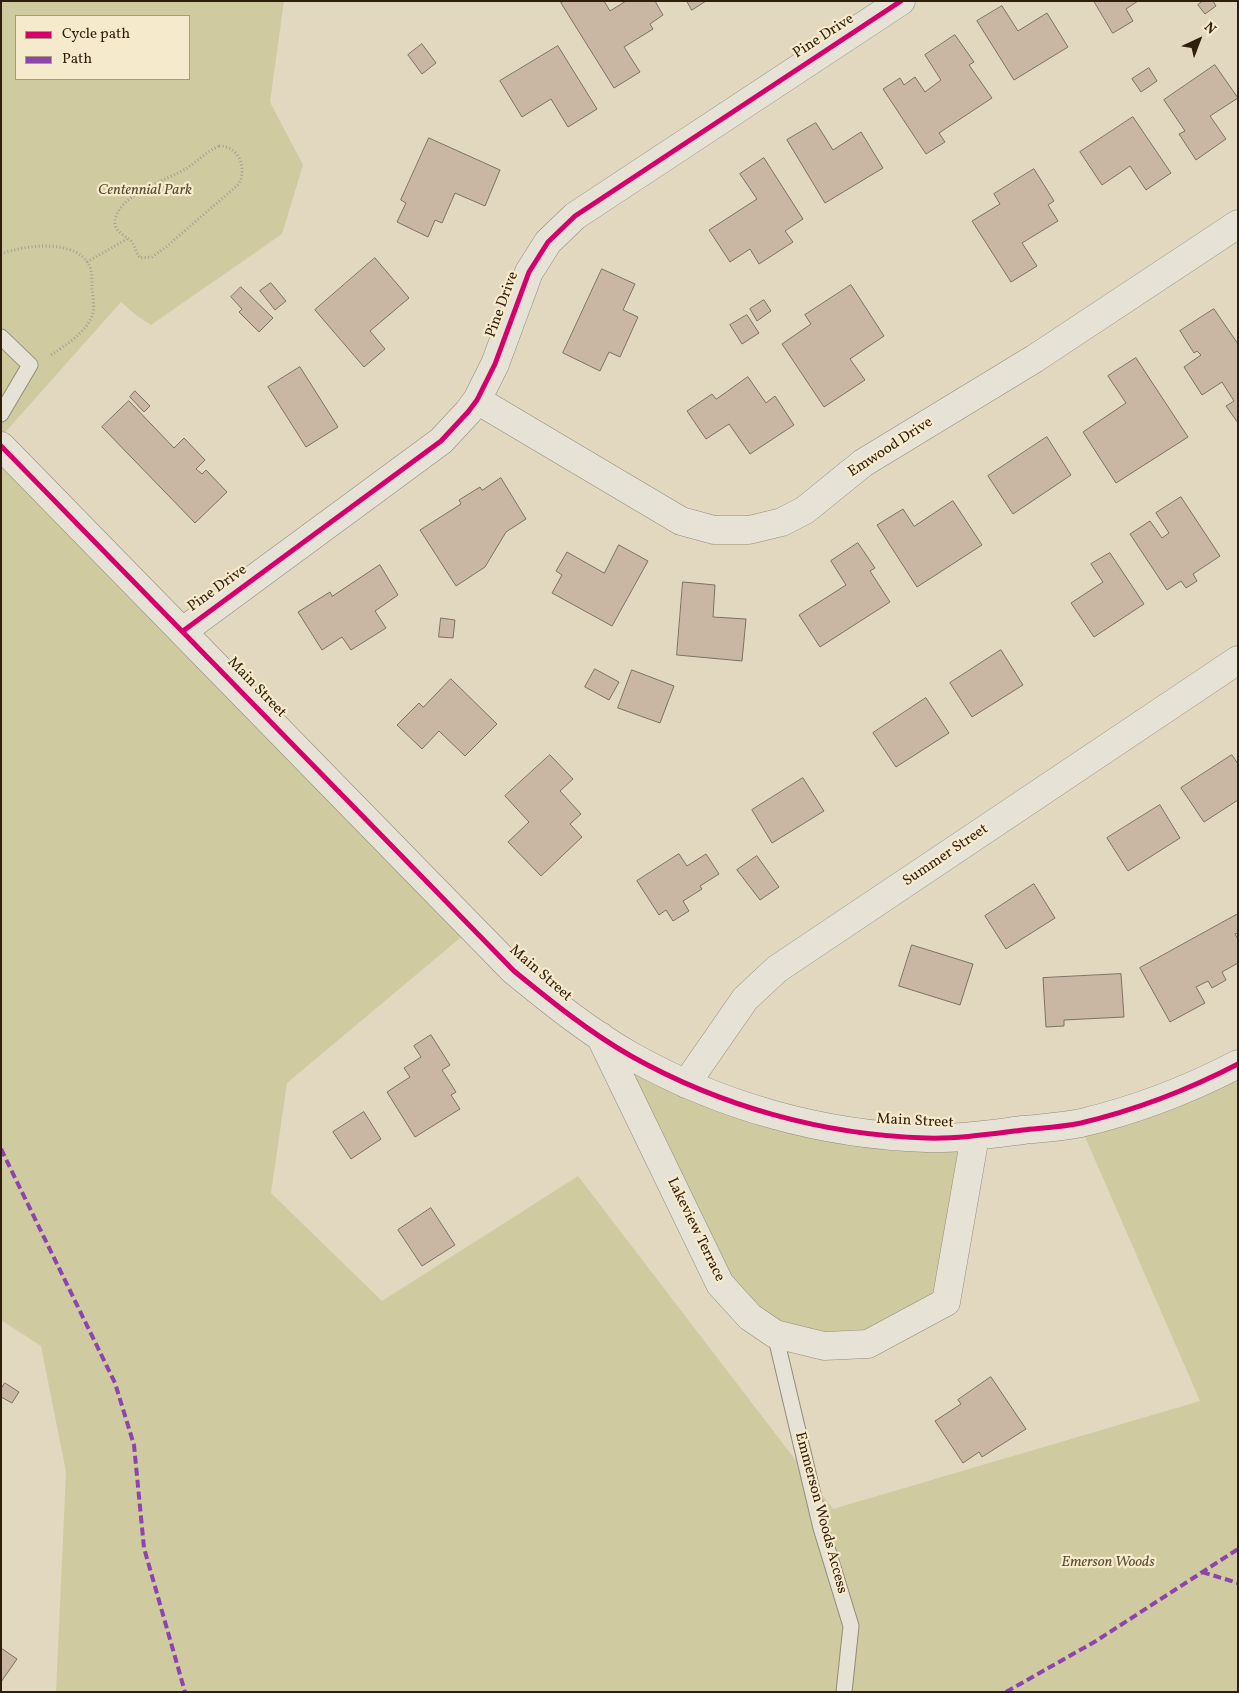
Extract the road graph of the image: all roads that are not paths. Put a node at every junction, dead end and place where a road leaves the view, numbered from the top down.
1 (901, 1) edge
2 (1237, 225) edge
3 (1, 337) edge
4 (477, 400) junction
5 (1, 414) edge
6 (1, 446) edge
7 (182, 631) junction
8 (1238, 660) edge
9 (600, 1036) junction
10 (1238, 1064) edge
11 (686, 1084) junction
12 (975, 1136) junction
13 (775, 1334) junction
14 (844, 1692) edge

1 - 4 street, Pine Drive
2 - 4 street, Emwood Drive
3 - 5 lane
4 - 7 street, Pine Drive
6 - 7 street, Main Street
7 - 9 street, Main Street
8 - 11 street, Summer Street
9 - 11 street, Main Street
9 - 13 street, Lakeview Terrace
10 - 12 street, Main Street
11 - 12 street, Main Street
12 - 13 street, Lakeview Terrace
13 - 14 lane, Emmerson Woods Access

